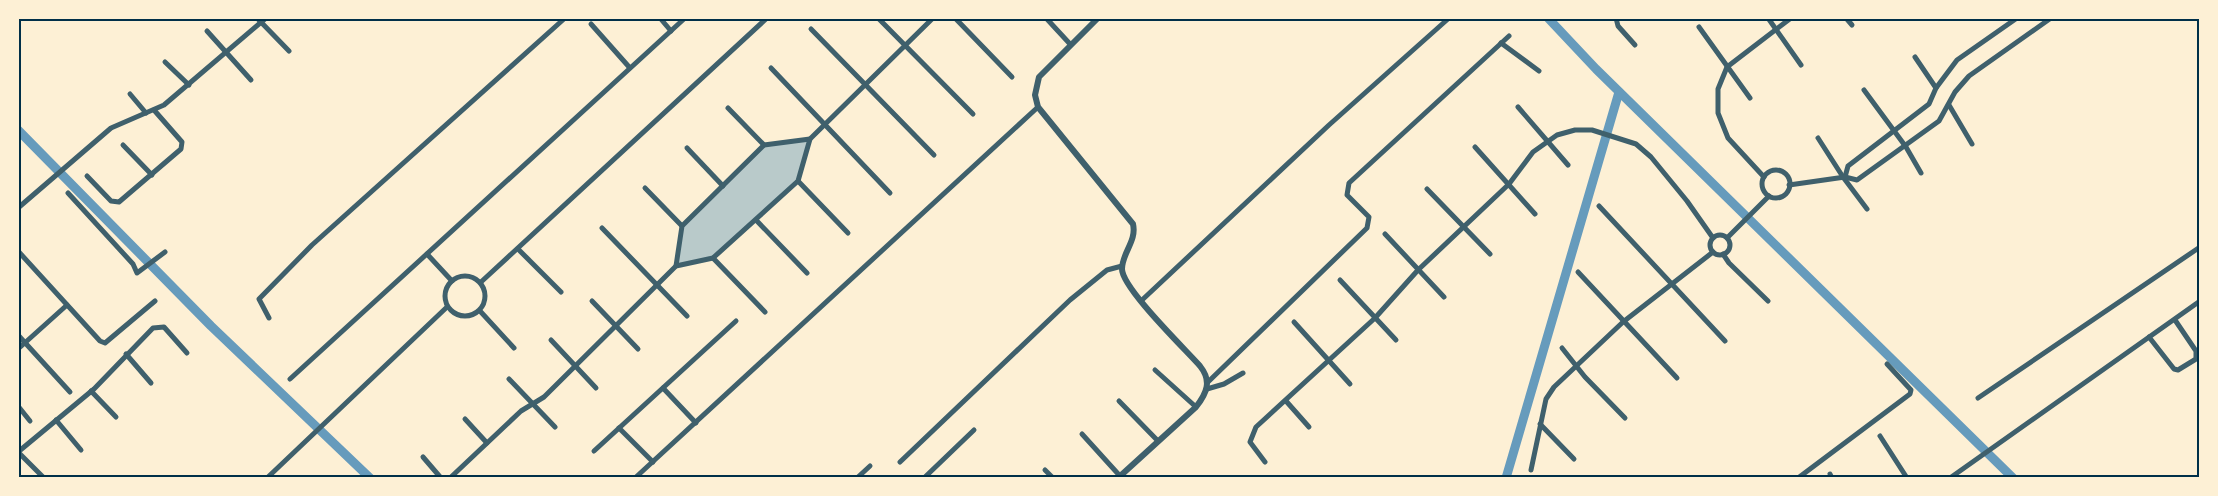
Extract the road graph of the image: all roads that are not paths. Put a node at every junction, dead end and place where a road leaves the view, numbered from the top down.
1 (266, 18) edge
2 (565, 18) edge
3 (660, 18) edge
4 (685, 18) edge
5 (767, 18) edge
6 (878, 18) edge
7 (933, 18) edge
8 (955, 18) edge
9 (1046, 18) edge
10 (1098, 18) edge
11 (1449, 18) edge
12 (1616, 18) edge
13 (1768, 18) edge
14 (1791, 18) edge
15 (1846, 18) edge
16 (2017, 18) edge
17 (2050, 18) edge
18 (259, 20) edge
19 (591, 24) dead end
20 (1852, 25) dead end
21 (1699, 27) dead end
22 (811, 29) dead end
23 (1777, 30) junction
24 (207, 31) dead end
25 (671, 31) junction
26 (1509, 36) dead end
27 (1501, 43) junction
28 (1070, 44) junction
29 (905, 45) junction
30 (1635, 45) dead end
31 (289, 51) dead end
32 (227, 53) junction
33 (1915, 57) dead end
34 (165, 62) dead end
35 (1801, 65) dead end
36 (1727, 67) junction
37 (630, 68) junction
38 (771, 68) dead end
39 (1539, 71) dead end
40 (1012, 77) dead end
41 (250, 80) dead end
42 (866, 83) junction
43 (189, 85) junction
44 (1936, 88) junction
45 (1863, 90) dead end
46 (130, 94) dead end
47 (1750, 98) dead end
48 (1949, 105) junction
49 (1038, 107) junction
50 (1518, 107) dead end
51 (728, 108) dead end
52 (154, 110) junction
53 (146, 113) junction
54 (973, 114) dead end
55 (825, 125) junction
56 (1895, 131) junction
57 (1818, 138) dead end
58 (810, 139) junction
59 (1548, 140) junction
60 (1972, 144) dead end
61 (764, 145) junction
62 (123, 146) dead end
63 (1475, 147) dead end
64 (1906, 147) junction
65 (687, 148) dead end
66 (934, 155) dead end
67 (1568, 165) dead end
68 (1921, 173) dead end
69 (152, 175) junction
70 (87, 176) dead end
71 (1764, 177) junction
72 (1844, 177) junction
73 (798, 181) junction
74 (1509, 184) junction
75 (1790, 185) junction
76 (723, 186) junction
77 (645, 188) dead end
78 (1427, 189) dead end
79 (68, 193) dead end
80 (891, 193) dead end
81 (1769, 196) junction
82 (1599, 206) dead end
83 (18, 207) edge
84 (1867, 209) dead end
85 (1535, 214) dead end
86 (756, 220) junction
87 (682, 226) junction
88 (602, 228) dead end
89 (1464, 228) junction
90 (848, 233) dead end
91 (1385, 234) dead end
92 (1713, 238) junction
93 (1727, 238) junction
94 (2200, 247) edge
95 (518, 249) junction
96 (18, 251) edge
97 (165, 252) dead end
98 (1713, 252) junction
99 (427, 254) junction
100 (1490, 254) dead end
101 (1723, 254) junction
102 (713, 258) junction
103 (676, 266) junction
104 (1122, 266) junction
105 (1418, 270) junction
106 (1578, 272) dead end
107 (807, 273) dead end
108 (452, 280) junction
109 (1340, 280) dead end
110 (481, 282) junction
111 (1669, 283) junction
112 (657, 285) junction
113 (561, 292) dead end
114 (1444, 297) dead end
115 (1141, 300) junction
116 (155, 301) dead end
117 (592, 301) dead end
118 (1768, 301) dead end
119 (2200, 301) edge
120 (67, 305) junction
121 (447, 306) junction
122 (480, 311) junction
123 (765, 312) dead end
124 (687, 316) dead end
125 (269, 318) dead end
126 (1375, 318) junction
127 (2175, 320) junction
128 (736, 321) dead end
129 (1294, 322) dead end
130 (1623, 322) junction
131 (616, 326) junction
132 (18, 335) edge
133 (2149, 337) junction
134 (551, 340) dead end
135 (1396, 340) dead end
136 (1725, 341) dead end
137 (25, 343) junction
138 (514, 348) dead end
139 (1562, 348) dead end
140 (18, 349) edge
141 (638, 349) dead end
142 (187, 353) dead end
143 (126, 354) junction
144 (1329, 361) junction
145 (1887, 364) dead end
146 (575, 365) junction
147 (1577, 366) junction
148 (1155, 370) dead end
149 (1243, 373) dead end
150 (1677, 378) dead end
151 (290, 379) dead end
152 (509, 379) dead end
153 (1208, 381) junction
154 (151, 383) dead end
155 (1350, 384) dead end
156 (596, 388) dead end
157 (663, 388) junction
158 (1207, 389) junction
159 (91, 391) junction
160 (70, 392) dead end
161 (1978, 398) dead end
162 (1119, 401) dead end
163 (1286, 401) junction
164 (533, 404) junction
165 (18, 406) edge
166 (1196, 407) junction
167 (116, 417) dead end
168 (1625, 418) dead end
169 (465, 419) dead end
170 (56, 420) junction
171 (30, 421) dead end
172 (696, 423) junction
173 (1540, 424) junction
174 (555, 427) dead end
175 (1309, 427) dead end
176 (619, 428) junction
177 (974, 430) dead end
178 (1082, 434) dead end
179 (1880, 436) dead end
180 (1158, 441) junction
181 (487, 442) junction
182 (81, 450) dead end
183 (594, 451) dead end
184 (18, 452) edge
185 (423, 458) dead end
186 (1574, 459) dead end
187 (653, 462) junction
188 (900, 462) dead end
189 (1265, 462) dead end
190 (870, 466) dead end
191 (1045, 470) dead end
192 (1531, 470) dead end
193 (1119, 477) edge
194 (44, 478) edge
195 (267, 478) edge
196 (441, 478) edge
197 (450, 478) edge
198 (635, 478) edge
199 (857, 478) edge
200 (924, 478) edge
201 (1053, 478) edge
202 (1797, 478) edge
203 (1907, 478) edge
204 (1950, 478) edge

1 - 18 street
2 - 125 street
3 - 25 street
4 - 25 street
5 - 95 street
6 - 29 street
7 - 29 street
8 - 40 street
9 - 28 street
10 - 28 street
11 - 115 street
12 - 30 street
13 - 23 street
14 - 23 street
15 - 20 street
16 - 44 street
17 - 48 street
18 - 31 street
18 - 32 street
19 - 37 street
21 - 36 street
22 - 42 street
23 - 35 street
23 - 36 street
24 - 32 street
25 - 37 street
26 - 27 street
27 - 39 street
27 - 153 street
28 - 49 street
29 - 42 street
29 - 54 street
32 - 41 street
32 - 43 street
33 - 44 street
34 - 43 street
36 - 47 street
36 - 71 street
37 - 99 street
38 - 55 street
42 - 55 street
42 - 66 street
43 - 52 street
44 - 56 street
45 - 56 street
46 - 53 street
48 - 60 street
48 - 64 street
49 - 104 street
49 - 172 street
50 - 59 street
51 - 61 street
52 - 53 street
52 - 69 street
53 - 83 street
55 - 58 street
55 - 80 street
56 - 64 street
56 - 72 street
57 - 72 street
58 - 61 street
58 - 73 street
59 - 67 street
59 - 74 street
59 - 92 street
61 - 76 street
62 - 69 street
63 - 74 street
64 - 68 street
64 - 72 street
65 - 76 street
69 - 70 street
71 - 75 street
71 - 81 street
72 - 75 street
72 - 84 street
73 - 86 street
73 - 90 street
74 - 85 street
74 - 89 street
75 - 81 street
76 - 87 street
77 - 87 street
78 - 89 street
79 - 97 street
81 - 93 street
82 - 111 street
86 - 102 street
86 - 107 street
87 - 103 street
88 - 112 street
89 - 100 street
89 - 105 street
91 - 105 street
92 - 93 street
92 - 98 street
93 - 101 street
94 - 161 street
95 - 110 street
95 - 113 street
96 - 120 street
98 - 101 street
98 - 111 street
99 - 108 street
99 - 151 street
101 - 118 street
102 - 103 street
102 - 123 street
103 - 112 street
104 - 115 street
104 - 188 street
105 - 114 street
105 - 126 street
106 - 130 street
108 - 110 street
108 - 121 street
109 - 126 street
110 - 122 street
111 - 130 street
111 - 136 street
112 - 124 street
112 - 131 street
115 - 153 street
116 - 120 street
117 - 131 street
119 - 127 street
120 - 137 street
121 - 122 street
121 - 195 street
122 - 138 street
126 - 135 street
126 - 144 street
127 - 133 street
127 - 133 street
128 - 157 street
129 - 144 street
130 - 147 street
130 - 150 street
131 - 141 street
131 - 146 street
132 - 137 street
133 - 204 street
134 - 146 street
137 - 140 street
137 - 160 street
139 - 147 street
142 - 143 street
143 - 154 street
143 - 159 street
144 - 155 street
144 - 163 street
145 - 202 street
146 - 156 street
146 - 164 street
147 - 168 street
147 - 173 street
148 - 166 street
149 - 158 street
152 - 164 street
153 - 158 street
157 - 172 street
157 - 176 street
158 - 166 street
159 - 167 street
159 - 170 street
162 - 180 street
163 - 175 street
163 - 189 street
164 - 174 street
164 - 181 street
165 - 171 street
166 - 180 street
169 - 181 street
170 - 182 street
170 - 184 street
172 - 187 street
173 - 186 street
173 - 192 street
176 - 183 street
176 - 187 street
177 - 200 street
178 - 193 street
179 - 203 street
180 - 193 street
181 - 197 street
184 - 194 street
185 - 196 street
187 - 198 street
190 - 199 street
191 - 201 street

